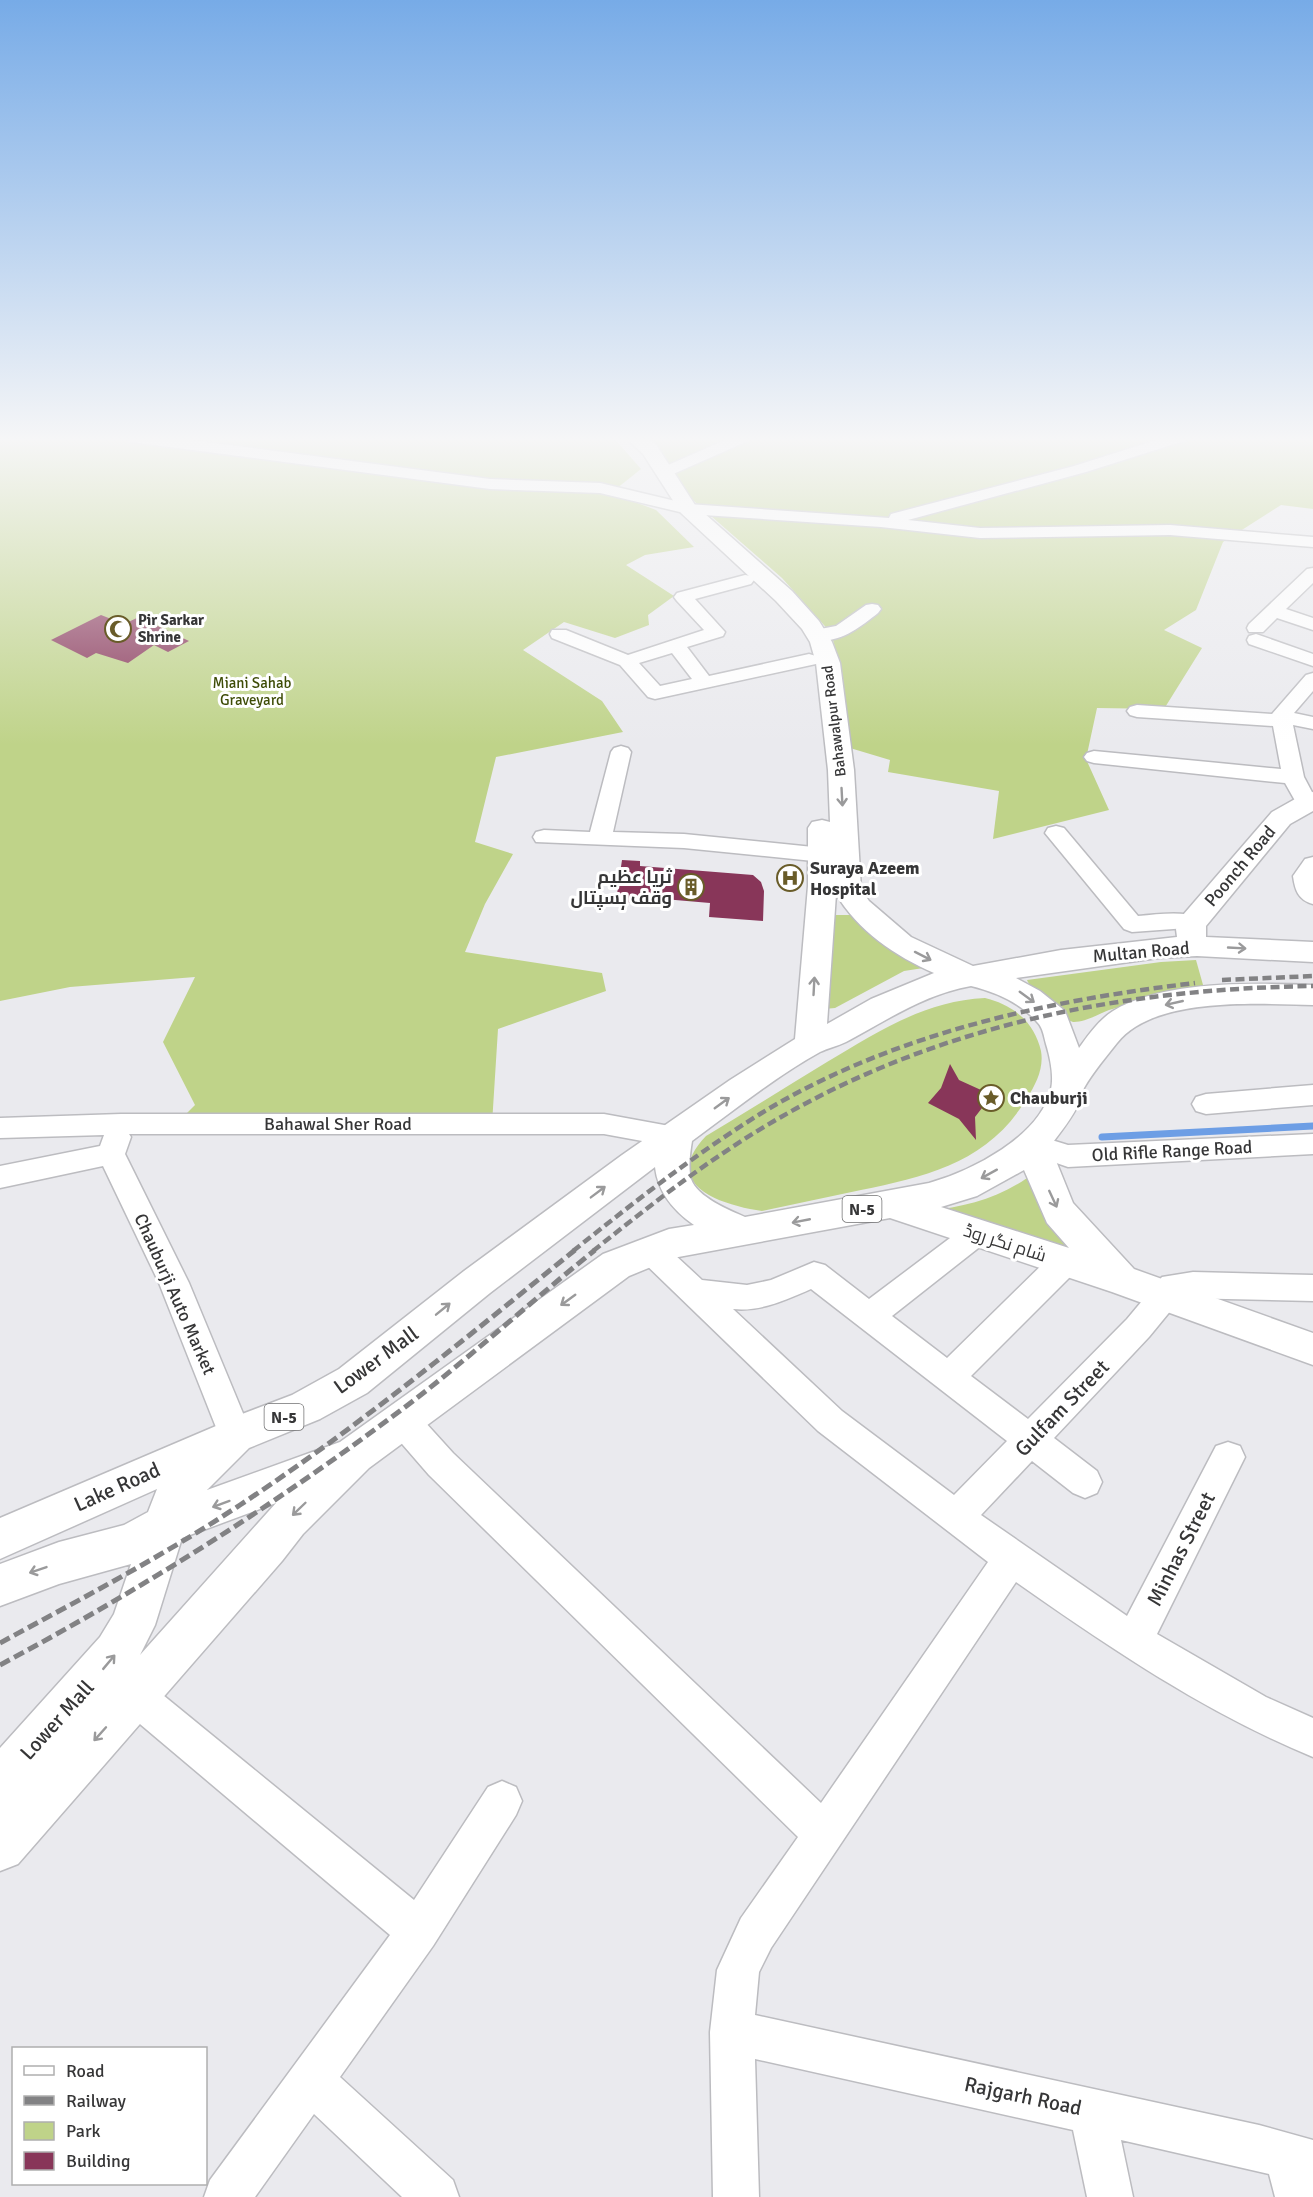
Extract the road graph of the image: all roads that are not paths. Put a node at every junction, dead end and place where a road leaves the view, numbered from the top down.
1 (708, 540) edge
2 (717, 540) edge
3 (1284, 540) edge
4 (1313, 542) edge
5 (745, 580) junction
6 (1309, 582) edge
7 (872, 609) dead end
8 (1274, 611) junction
9 (1313, 624) edge
10 (559, 634) dead end
11 (817, 635) junction
12 (675, 644) junction
13 (809, 660) junction
14 (1313, 660) edge
15 (627, 661) junction
16 (1313, 679) edge
17 (705, 683) junction
18 (1137, 711) dead end
19 (1282, 719) junction
20 (1313, 723) edge
21 (621, 753) dead end
22 (1094, 757) dead end
23 (1293, 777) junction
24 (1310, 800) edge
25 (1056, 833) dead end
26 (544, 837) dead end
27 (600, 838) junction
28 (823, 855) junction
29 (1313, 864) edge
30 (1313, 897) edge
31 (1195, 934) junction
32 (1313, 952) edge
33 (971, 976) junction
34 (1313, 995) edge
35 (810, 1044) junction
36 (1068, 1086) junction
37 (1313, 1095) edge
38 (1206, 1104) dead end
39 (121, 1124) junction
40 (0, 1128) edge
41 (675, 1137) junction
42 (1032, 1144) junction
43 (1313, 1144) edge
44 (111, 1154) junction
45 (0, 1177) edge
46 (888, 1204) junction
47 (743, 1232) junction
48 (976, 1234) junction
49 (633, 1258) junction
50 (1065, 1262) junction
51 (1122, 1280) junction
52 (1313, 1288) edge
53 (695, 1292) junction
54 (1164, 1295) junction
55 (869, 1316) junction
56 (1313, 1349) edge
57 (949, 1377) junction
58 (402, 1420) junction
59 (235, 1435) junction
60 (1031, 1440) junction
61 (355, 1455) junction
62 (1228, 1457) dead end
63 (1085, 1482) dead end
64 (956, 1517) junction
65 (166, 1524) junction
66 (0, 1539) edge
67 (1012, 1558) junction
68 (0, 1585) edge
69 (1133, 1642) junction
70 (134, 1695) junction
71 (1313, 1738) edge
72 (0, 1784) edge
73 (502, 1801) dead end
74 (824, 1833) junction
75 (0, 1846) edge
76 (418, 1931) junction
77 (732, 2032) junction
78 (310, 2079) junction
79 (1092, 2111) junction
80 (1300, 2172) edge
81 (227, 2197) edge
82 (436, 2197) edge
83 (736, 2197) edge
84 (1110, 2197) edge

1 - 5 main road, Bahawalpur Road
2 - 11 main road, Bahawalpur Road
3 - 4 street
5 - 12 street
5 - 13 main road, Bahawalpur Road
6 - 8 street
7 - 11 street
8 - 9 street
8 - 14 street
10 - 15 street
11 -> 33 main road, Bahawalpur Road
12 - 15 street
12 - 17 street
13 - 17 street
13 - 28 main road, Bahawalpur Road
15 - 17 street
16 - 19 street
18 - 19 street
19 - 20 street
19 - 23 street
21 - 27 street
22 - 23 street
23 - 24 street
24 - 31 main road, Poonch Road
25 - 31 street
26 - 27 street
27 - 28 street
35 -> 28 main road, Bahawalpur Road
29 - 30 street
31 -> 32 main road, Multan Road / N-5
31 - 33 main road, Multan Road / N-5
33 - 35 main road, N-5
33 -> 36 main road, N-5
34 -> 36 main road, N-5
41 -> 35 main road, N-5
36 - 42 main road, N-5
37 - 38 street
39 - 40 street, Bahawal Sher Road
39 - 41 street, Bahawal Sher Road
39 - 44 street
41 - 47 main road
59 -> 41 main road, Lower Mall / N-5
42 - 43 street, Old Rifle Range Road
42 -> 46 main road, N-5
42 -> 51 main road
44 - 45 street
44 - 59 street, Chauburji Auto Market
46 -> 47 main road, N-5
46 - 48 main road, شام نگر روڈ
47 - 49 main road, N-5
48 - 50 main road, شام نگر روڈ
48 - 55 street
49 - 53 street
49 -> 58 main road, N-5
50 - 51 main road, شام نگر روڈ
50 - 57 street
51 - 54 main road, شام نگر روڈ
52 - 54 street
53 - 55 street
53 - 64 street
54 - 56 main road, شام نگر روڈ
54 - 60 street, Gulfam Street
55 - 57 street
57 - 60 street
58 - 61 main road, N-5
58 - 74 street
59 - 65 main road, Lower Mall / N-5
59 - 66 main road, Lake Road
60 - 63 street
60 - 64 street, Gulfam Street
61 -> 65 main road
61 -> 70 main road, N-5
62 - 69 street, Minhas Street
64 - 67 street
65 -> 68 main road
72 -> 65 main road, Lower Mall / N-5
67 - 69 street
67 - 74 street
69 - 71 street
70 -> 75 main road, N-5
70 - 76 street
73 - 76 street
74 - 77 street
76 - 78 street
77 - 79 street, Rajgarh Road
77 - 83 street
78 - 81 street
78 - 82 street
79 - 80 street, Rajgarh Road
79 - 84 street

